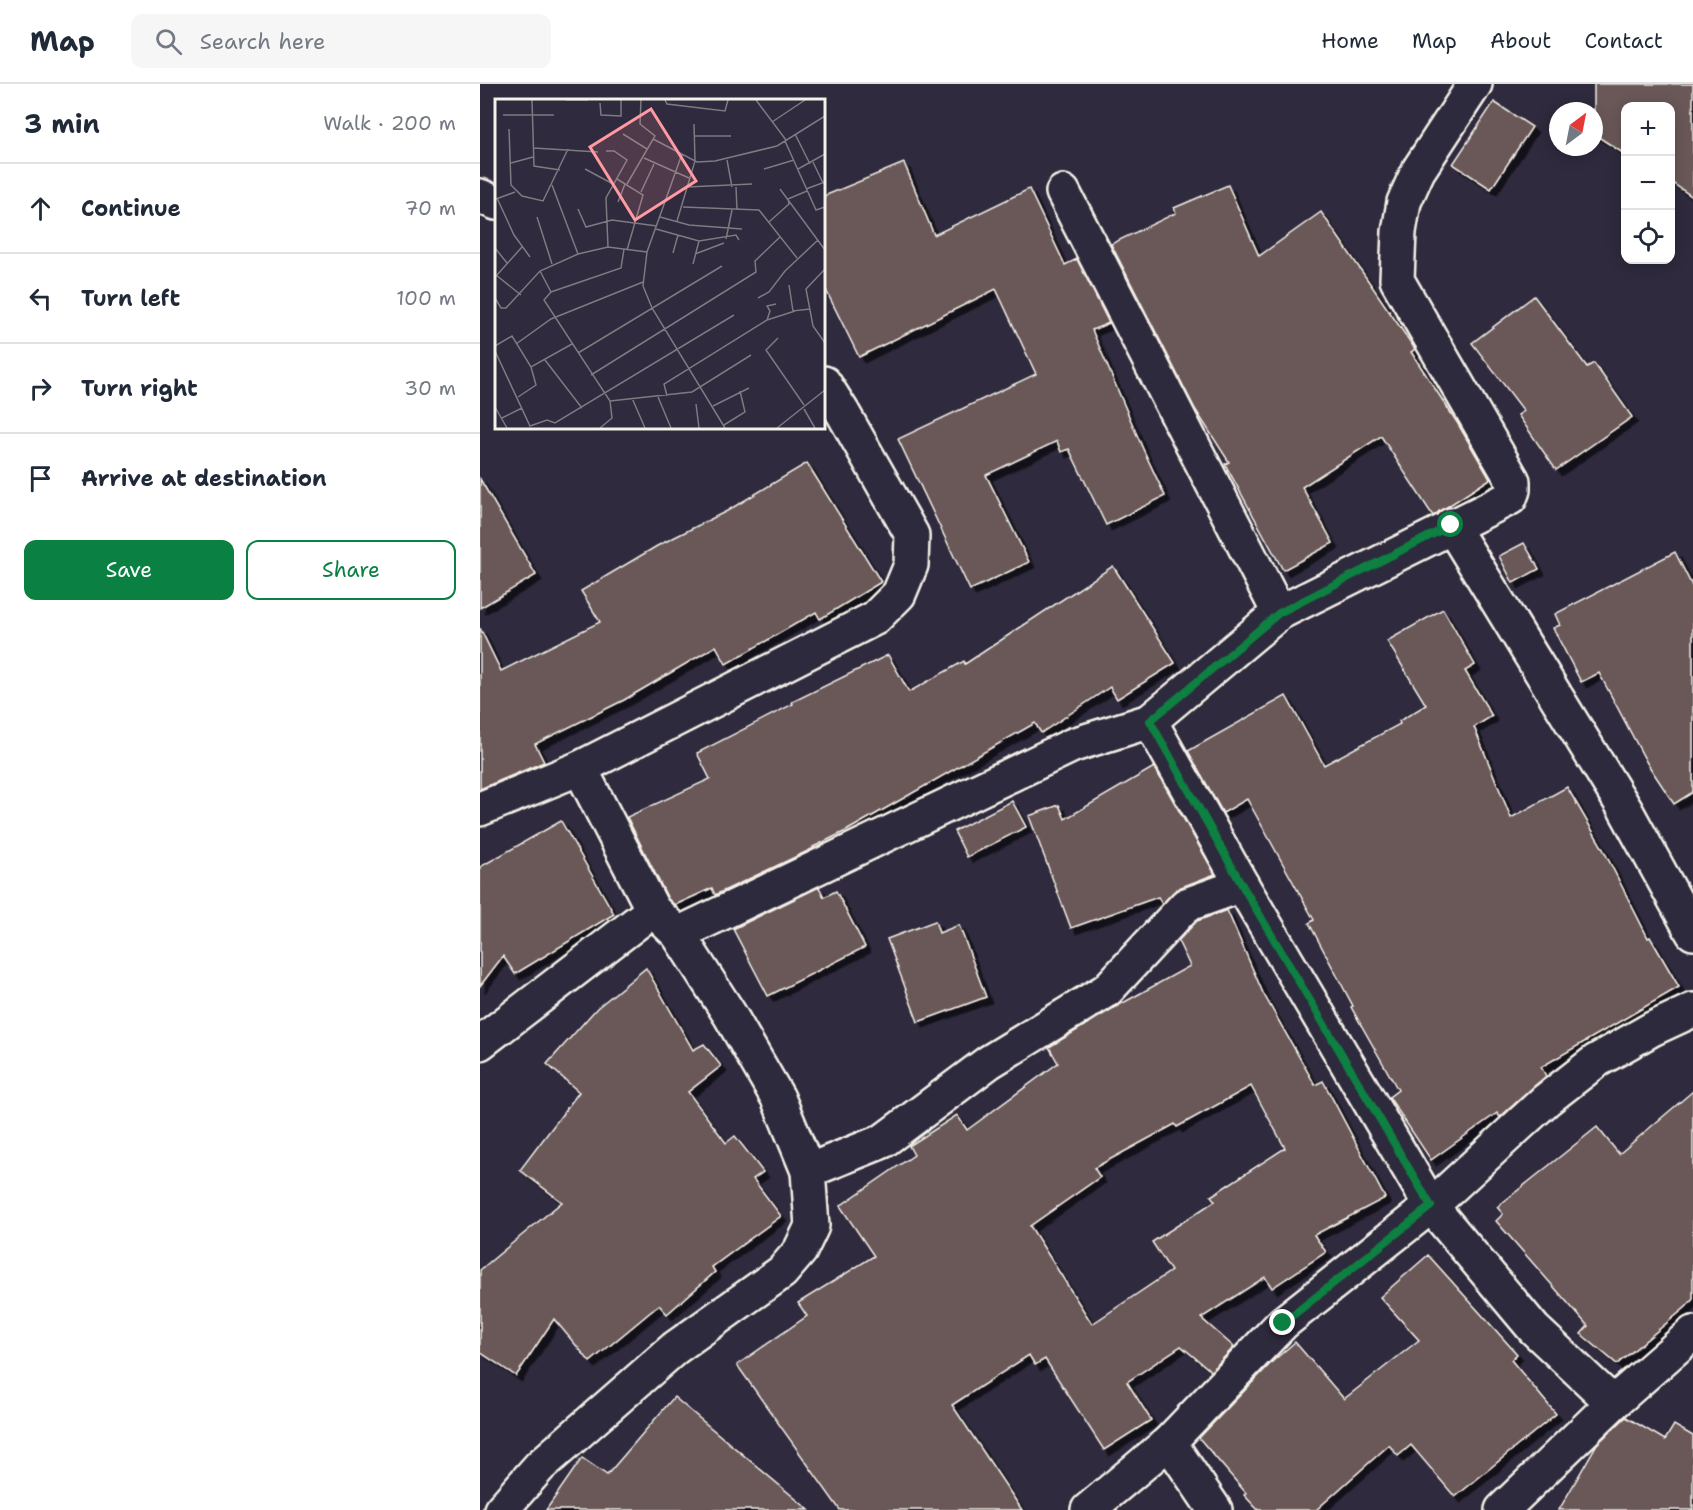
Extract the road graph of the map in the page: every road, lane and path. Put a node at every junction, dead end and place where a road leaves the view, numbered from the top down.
1 (1475, 84) edge
2 (1063, 192) dead end
3 (480, 196) edge
4 (495, 203) edge
5 (825, 385) edge
6 (1451, 525) junction
7 (1279, 613) junction
8 (1150, 721) junction
9 (580, 768) junction
10 (481, 807) edge
11 (1242, 885) junction
12 (653, 910) junction
13 (1693, 933) edge
14 (678, 934) junction
15 (1693, 1010) edge
16 (480, 1043) edge
17 (808, 1170) junction
18 (1431, 1206) junction
19 (1693, 1333) edge
20 (1613, 1403) junction
21 (1168, 1442) junction
22 (501, 1510) edge
23 (1088, 1510) edge
24 (1215, 1510) edge
25 (1502, 1510) edge

1 - 6 street
2 - 7 street
3 - 4 street
5 - 9 street
6 - 7 street
6 - 13 street
7 - 8 street
8 - 11 street
8 - 14 street
9 - 10 street
9 - 12 street
11 - 17 street
11 - 18 street
12 - 14 street
12 - 16 street
14 - 17 street
15 - 18 street
17 - 22 street
18 - 20 street
18 - 21 street
19 - 20 street
20 - 25 street
21 - 23 street
21 - 24 street

